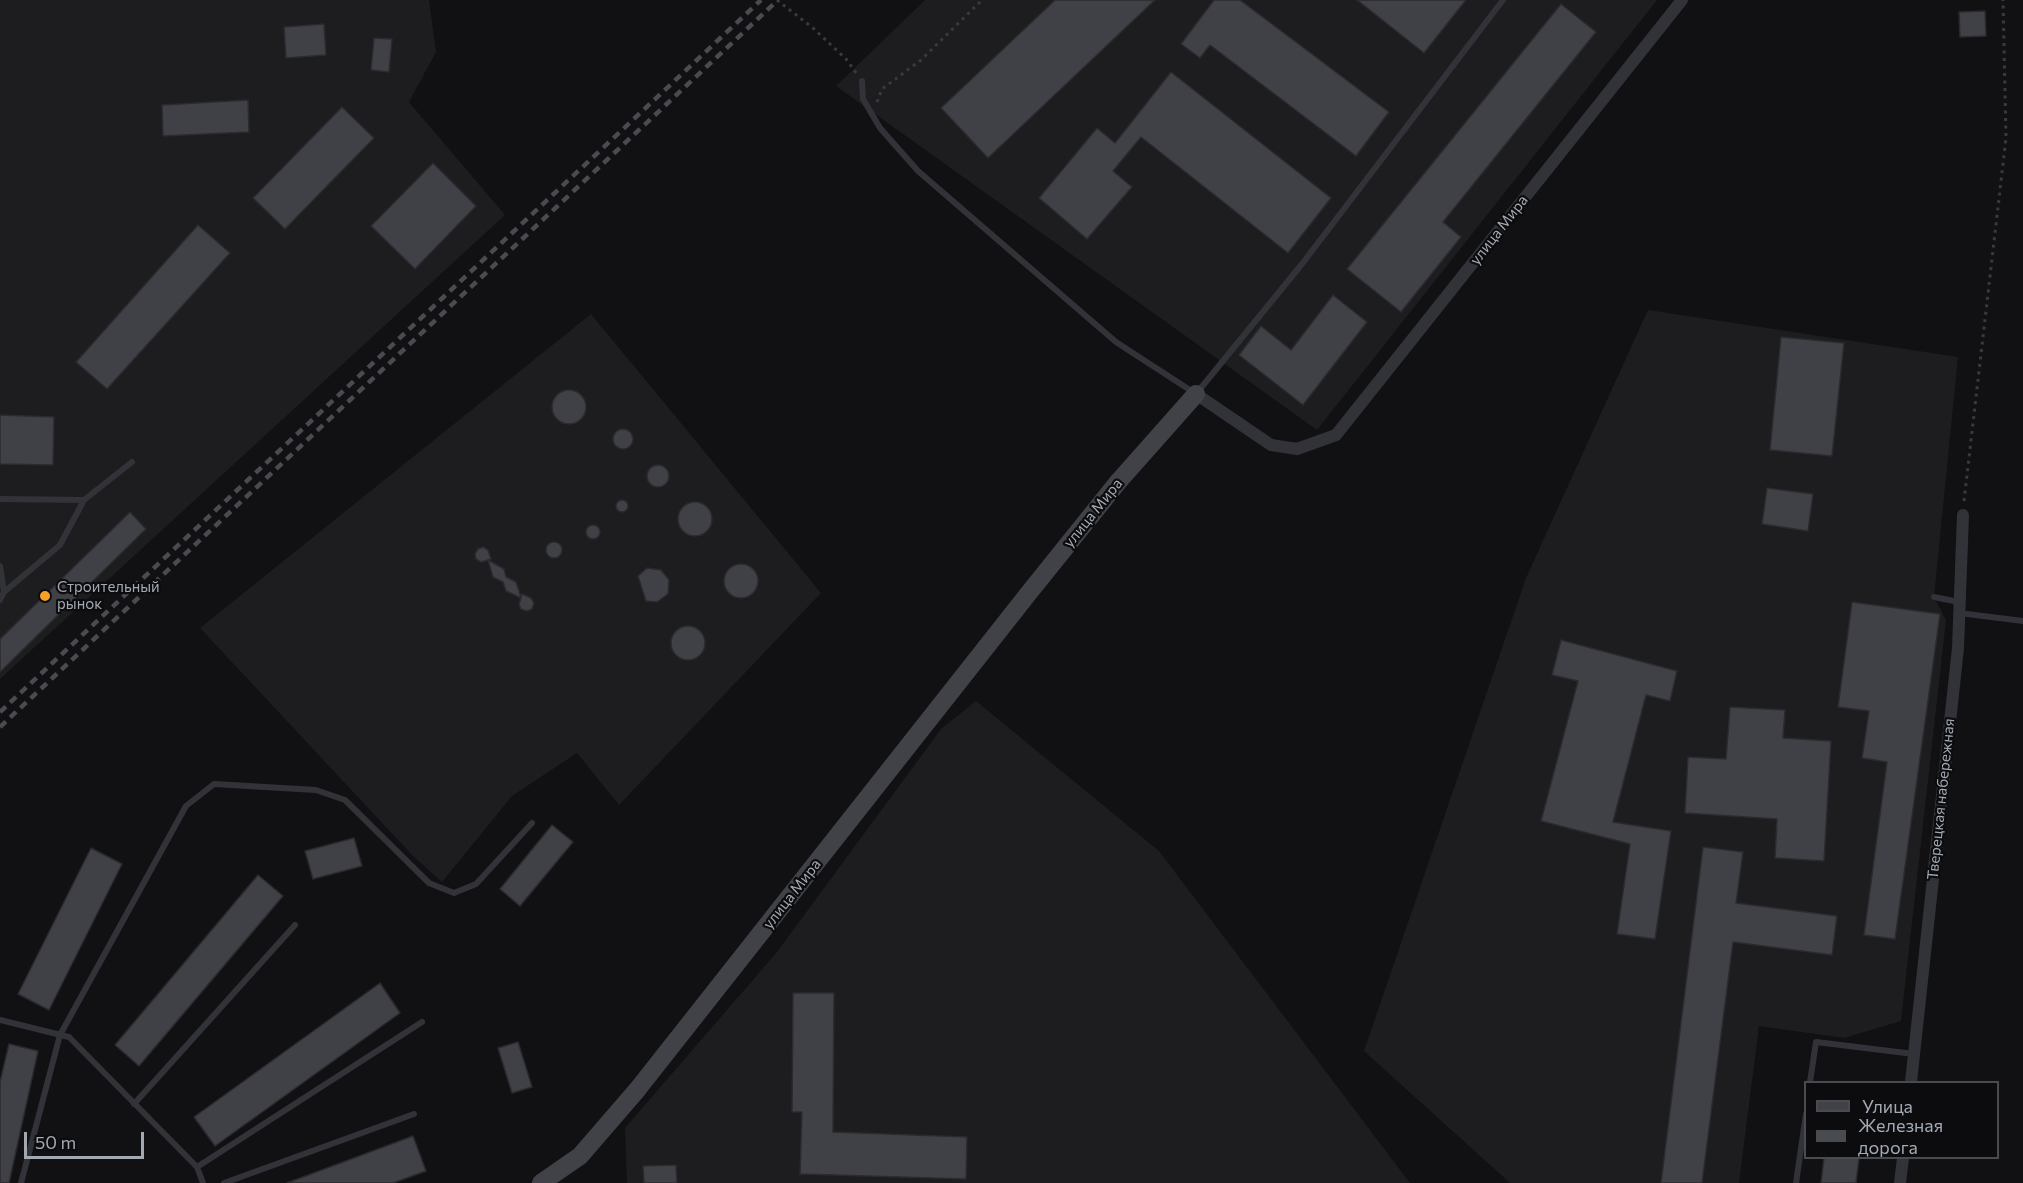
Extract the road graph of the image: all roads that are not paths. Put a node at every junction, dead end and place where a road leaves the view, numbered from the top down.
1 (1503, 0) edge
2 (1682, 0) edge
3 (862, 81) road end
4 (1196, 394) junction
5 (132, 462) dead end
6 (0, 500) edge
7 (84, 500) junction
8 (1963, 515) road end
9 (0, 566) edge
10 (4, 592) junction
11 (1934, 597) dead end
12 (0, 600) edge
13 (1959, 608) junction
14 (2023, 621) edge
15 (532, 823) dead end
16 (295, 925) dead end
17 (0, 1020) edge
18 (422, 1022) dead end
19 (60, 1035) junction
20 (1914, 1054) junction
21 (1810, 1081) edge
22 (1911, 1081) edge
23 (134, 1104) junction
24 (414, 1114) dead end
25 (1804, 1128) edge
26 (1903, 1159) edge
27 (197, 1167) junction
28 (21, 1183) edge
29 (203, 1183) edge
30 (224, 1183) edge
31 (542, 1183) edge
32 (1796, 1183) edge
33 (1900, 1183) edge

1 - 4 lane
2 - 4 street, улица Мира
3 - 4 lane
4 - 31 street, улица Мира
5 - 7 lane
6 - 7 lane
7 - 10 lane
8 - 13 street, Тверецкая набережная
9 - 10 lane
10 - 12 lane
11 - 13 lane
13 - 14 lane
13 - 20 street, Тверецкая набережная
15 - 19 lane
16 - 23 lane
17 - 19 lane
18 - 27 lane
19 - 23 lane
19 - 28 lane
20 - 21 lane
20 - 22 street, Тверецкая набережная
23 - 27 lane
24 - 30 lane
25 - 32 lane
26 - 33 street
27 - 29 lane

